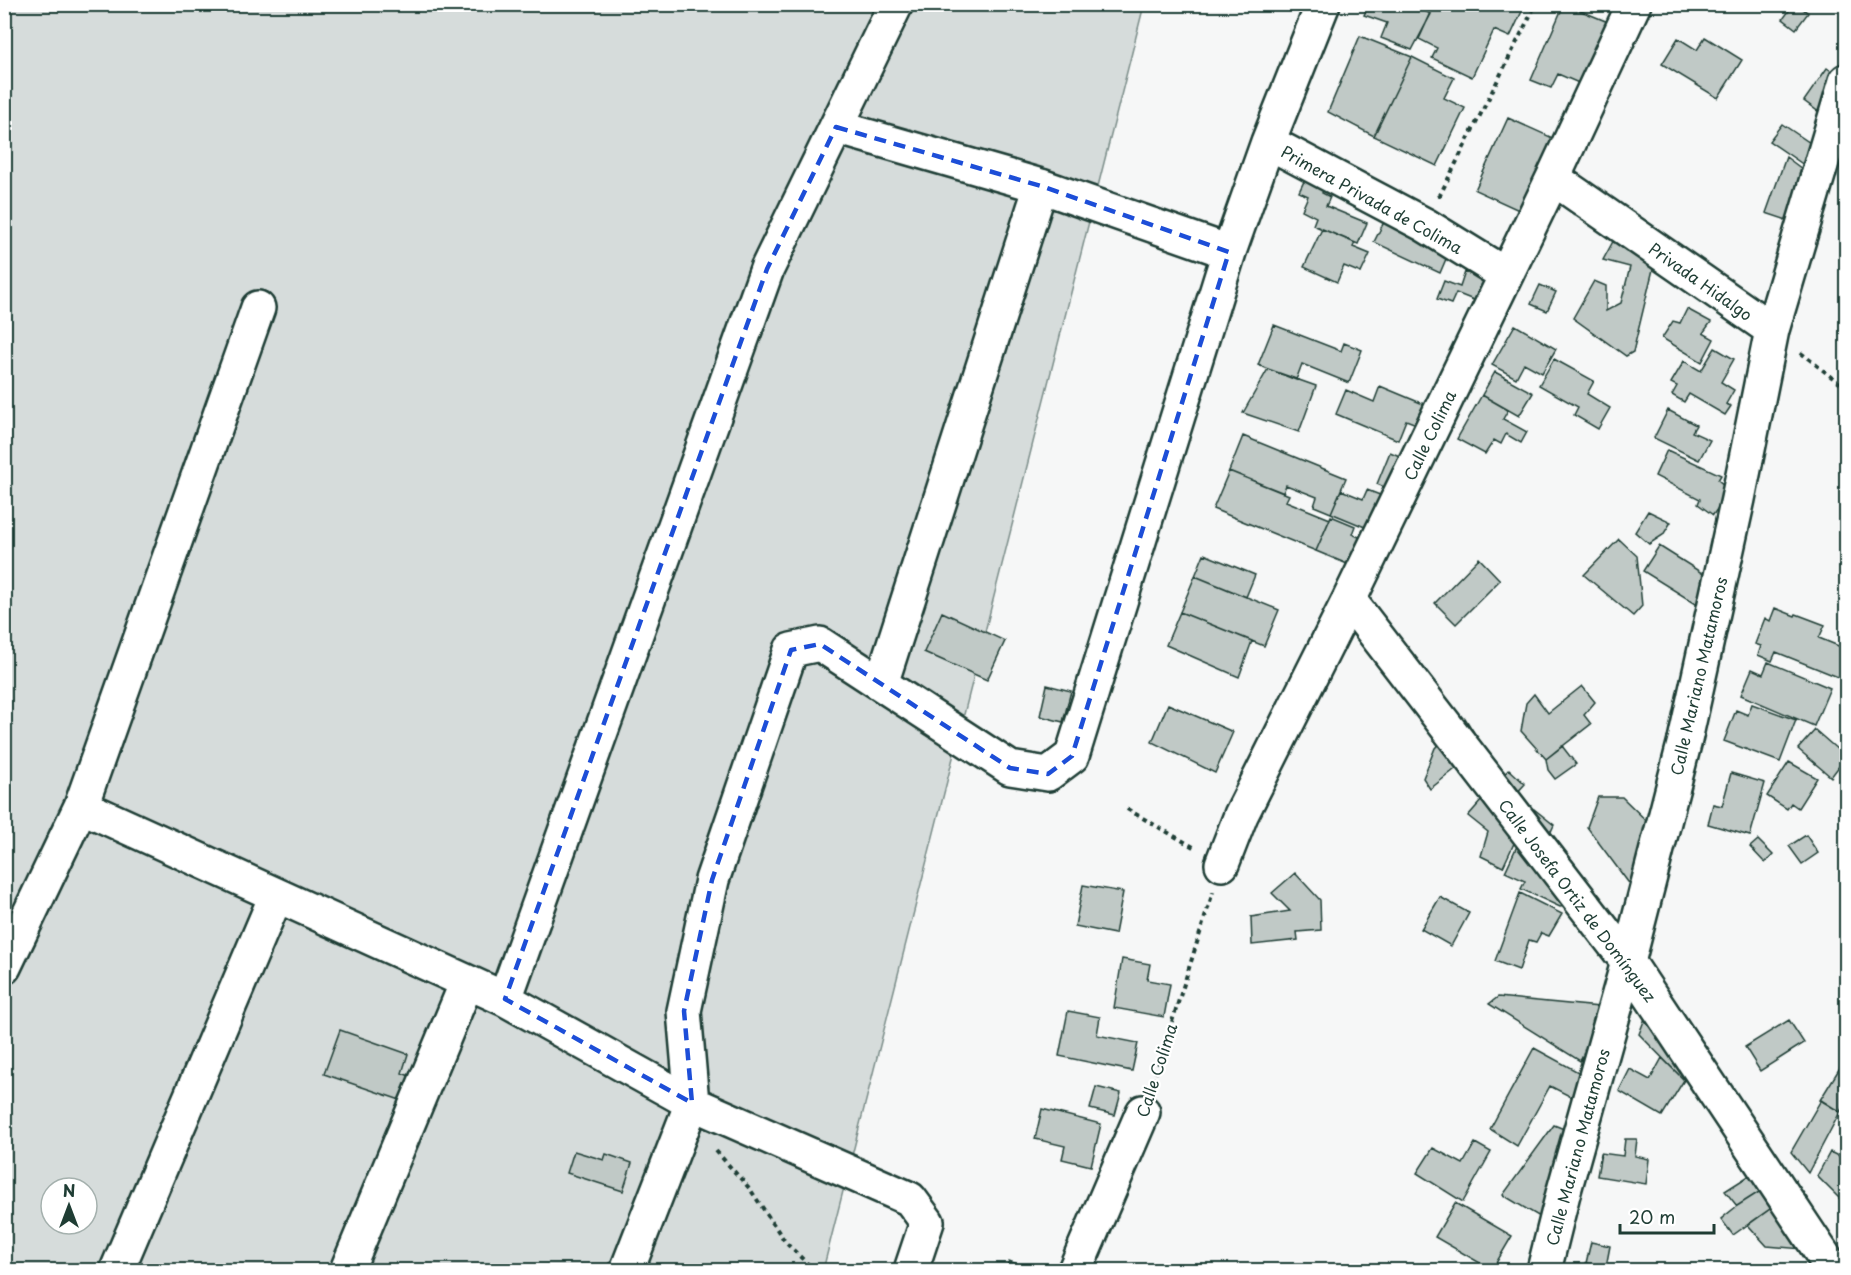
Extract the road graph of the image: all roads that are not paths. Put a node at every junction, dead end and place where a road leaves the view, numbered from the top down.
1 (896, 4) edge
2 (1323, 4) edge
3 (1634, 4) edge
4 (1846, 81) edge
5 (837, 127) junction
6 (1268, 142) junction
7 (1552, 178) junction
8 (1041, 186) junction
9 (1229, 252) junction
10 (1506, 275) junction
11 (258, 308) dead end
12 (1772, 330) junction
13 (1349, 600) junction
14 (881, 684) junction
15 (81, 806) junction
16 (1222, 864) road end
17 (276, 896) junction
18 (1628, 962) junction
19 (4, 968) edge
20 (467, 982) junction
21 (505, 999) junction
22 (689, 1111) junction
23 (1143, 1112) road end
24 (117, 1270) edge
25 (347, 1270) edge
26 (627, 1270) edge
27 (911, 1270) edge
28 (1075, 1270) edge
29 (1544, 1270) edge
30 (1833, 1270) edge

1 - 5 street
2 - 6 street
3 - 7 street, Calle Colima
4 - 12 street, Calle Mariano Matamoros
5 - 8 street
5 - 21 street
6 - 9 street
6 - 10 street, Primera Privada de Colima
7 - 10 street, Calle Colima
7 - 12 street, Privada Hidalgo
8 - 9 street
8 - 14 street
9 - 14 street
10 - 13 street, Calle Colima
11 - 15 street
12 - 18 street, Calle Mariano Matamoros
13 - 16 street, Calle Colima
13 - 18 street, Calle Josefa Ortiz de Domínguez
14 - 22 street
15 - 17 street
15 - 19 street
17 - 20 street
17 - 24 street
18 - 29 street, Calle Mariano Matamoros
18 - 30 street, Calle Josefa Ortiz de Domínguez
20 - 21 street
20 - 25 street
21 - 22 street
22 - 26 street
22 - 27 street
23 - 28 street, Calle Colima

